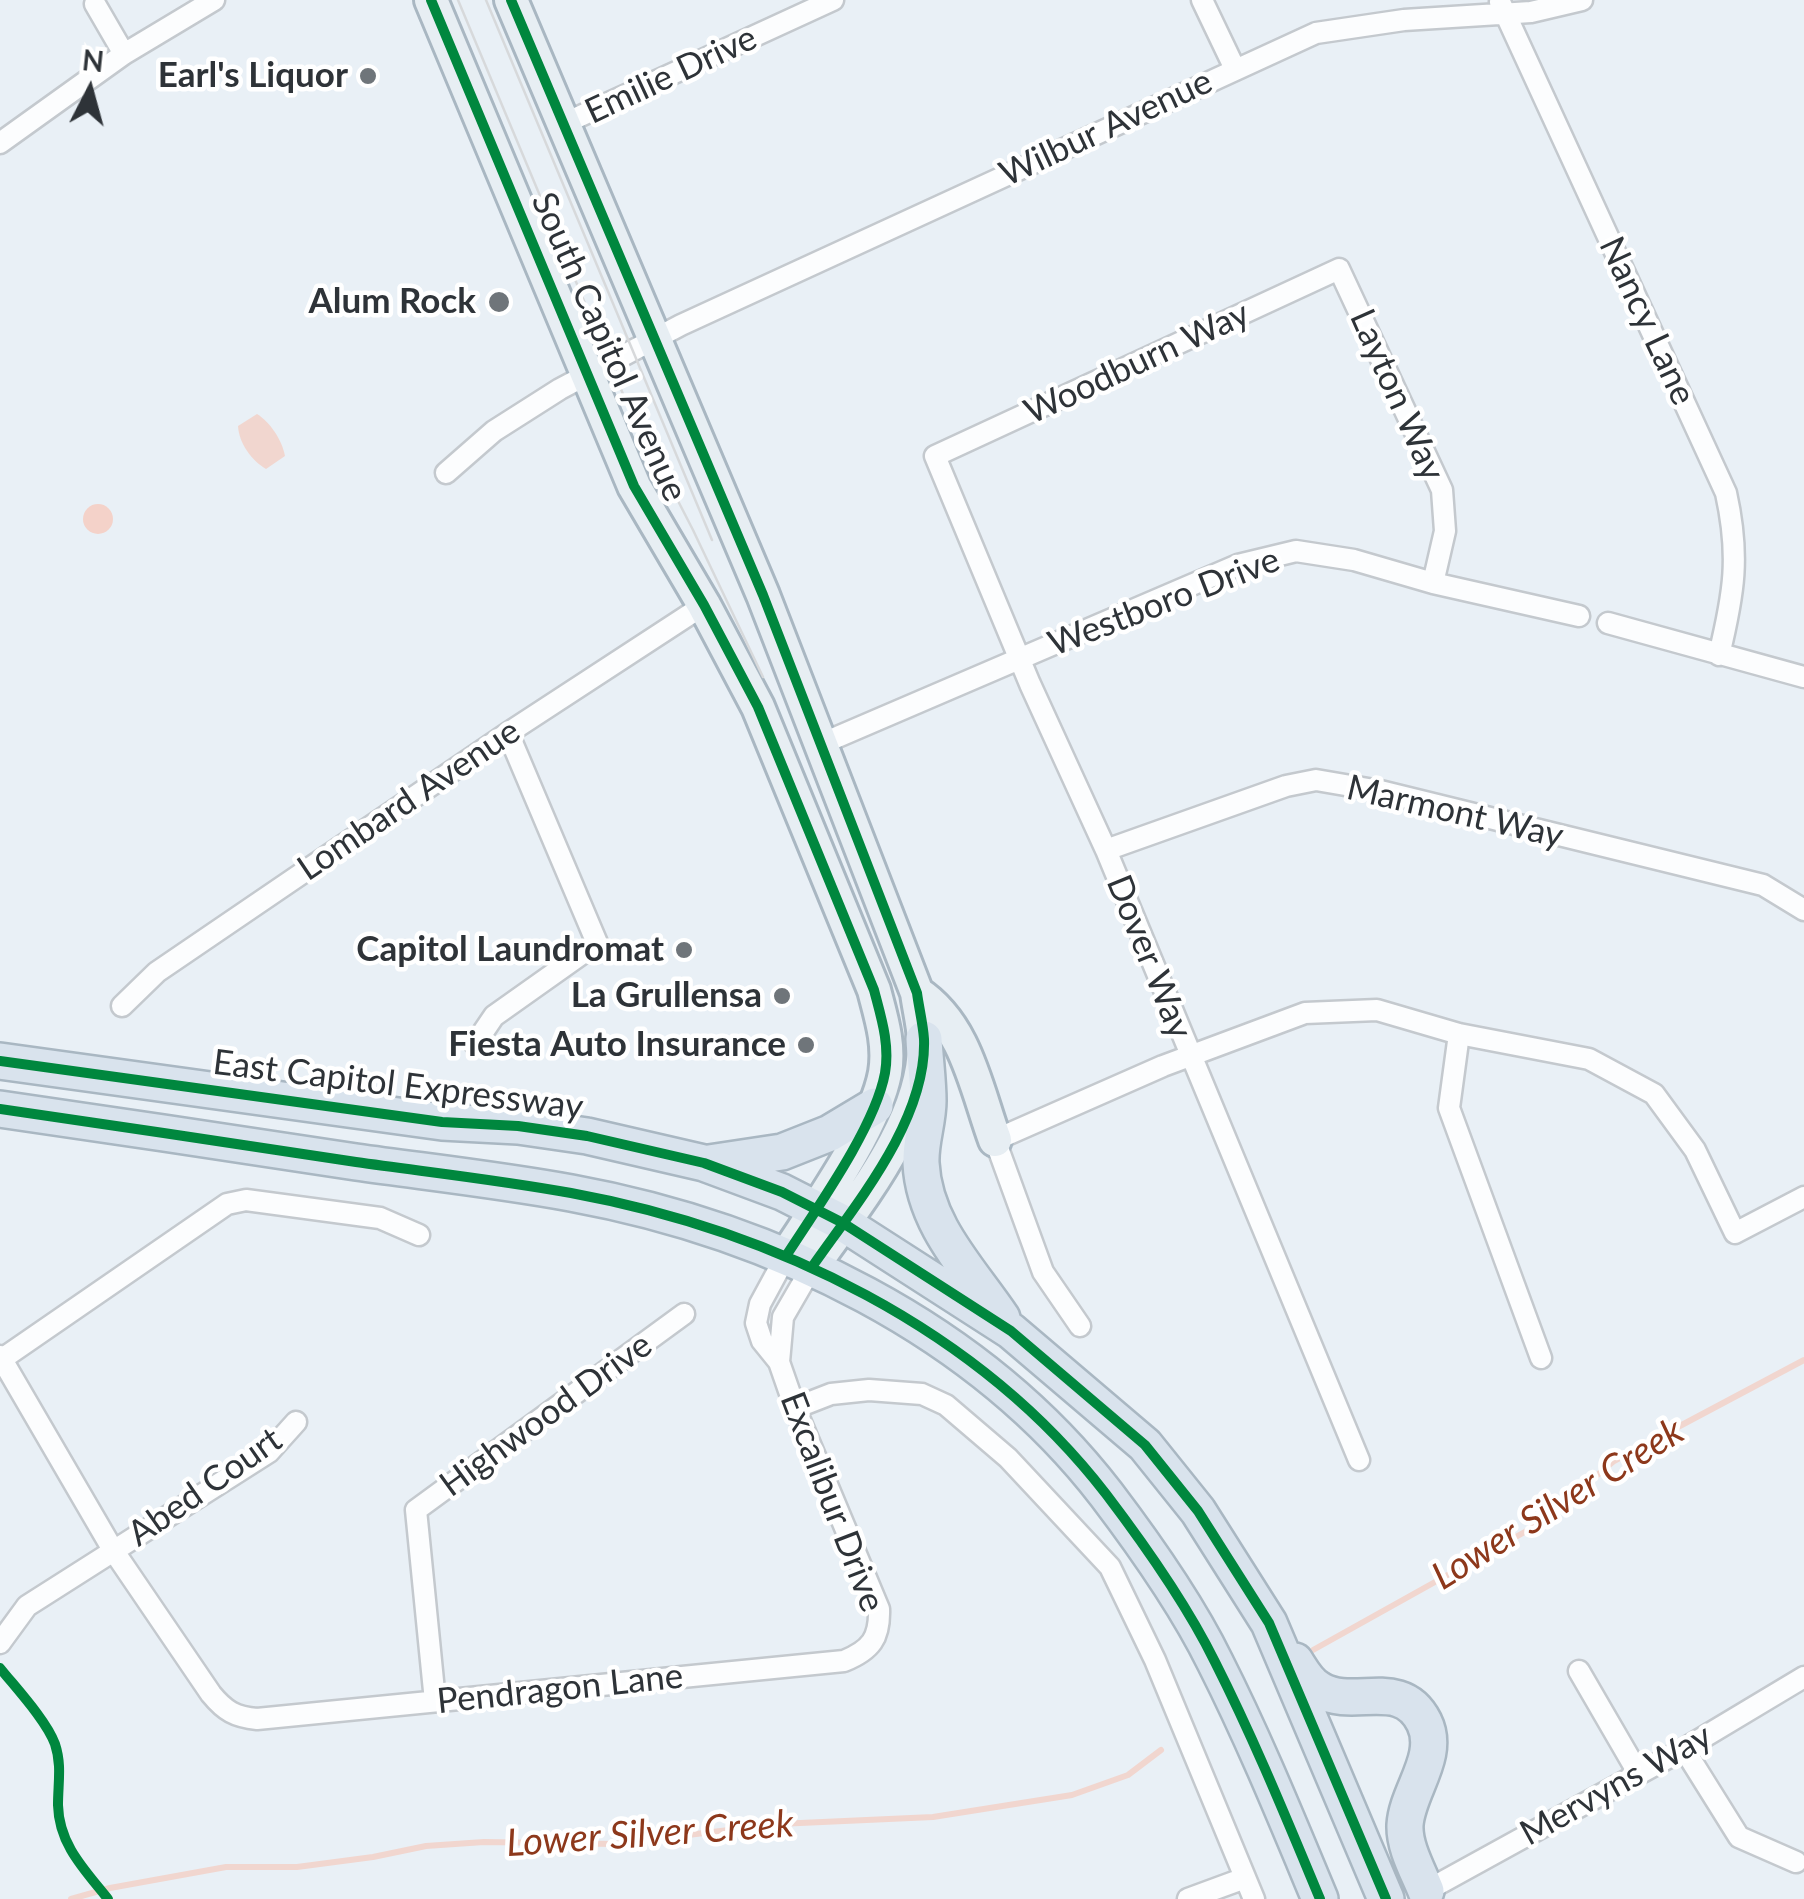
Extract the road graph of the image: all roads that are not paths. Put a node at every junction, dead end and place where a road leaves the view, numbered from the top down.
1 (214, 0) edge
2 (431, 0) edge
3 (511, 0) edge
4 (833, 0) edge
5 (1202, 0) edge
6 (1582, 0) edge
7 (95, 4) dead end
8 (1502, 6) edge
9 (124, 54) junction
10 (1235, 68) junction
11 (564, 124) junction
12 (3, 135) edge
13 (1339, 269) joint
14 (654, 339) junction
15 (586, 374) junction
16 (935, 456) joint
17 (446, 473) dead end
18 (1434, 583) junction
19 (704, 604) junction
20 (1579, 616) dead end
21 (1608, 623) dead end
22 (1718, 655) junction
23 (1020, 659) junction
24 (1804, 677) edge
25 (508, 733) junction
26 (820, 744) junction
27 (1106, 850) junction
28 (1804, 910) edge
29 (917, 993) junction
30 (122, 1006) dead end
31 (1459, 1034) junction
32 (924, 1040) junction
33 (476, 1044) dead end
34 (1190, 1055) junction
35 (0, 1062) edge
36 (875, 1106) junction
37 (0, 1109) edge
38 (995, 1140) junction
39 (704, 1163) junction
40 (1804, 1197) edge
41 (829, 1216) junction
42 (419, 1235) dead end
43 (799, 1261) junction
44 (684, 1314) dead end
45 (1080, 1326) dead end
46 (1011, 1331) junction
47 (1, 1357) edge
48 (1541, 1358) dead end
49 (779, 1362) junction
50 (794, 1408) junction
51 (296, 1422) dead end
52 (1359, 1460) dead end
53 (113, 1550) junction
54 (1269, 1623) junction
55 (874, 1642) joint
56 (0, 1643) edge
57 (1579, 1671) dead end
58 (1804, 1677) edge
59 (1383, 1695) junction
60 (435, 1701) junction
61 (1684, 1748) junction
62 (1638, 1772) junction
63 (1369, 1858) junction
64 (1796, 1862) dead end
65 (1245, 1878) junction
66 (1428, 1895) edge
67 (1188, 1899) edge
68 (1254, 1899) edge
69 (1320, 1899) edge
70 (1386, 1899) edge

1 - 9 street
2 - 15 main road, South Capitol Avenue
3 - 11 main road, South Capitol Avenue
4 - 11 street, Emilie Drive
5 - 10 street
6 - 8 street, Wilbur Avenue
7 - 9 street
8 - 10 street, Wilbur Avenue
8 - 22 street, Nancy Lane
9 - 12 street
10 - 14 street, Wilbur Avenue
11 - 14 main road, South Capitol Avenue
13 - 16 street, Woodburn Way
13 - 18 street, Layton Way
14 - 15 street, Wilbur Avenue
14 - 26 main road, South Capitol Avenue
15 - 17 street, Wilbur Avenue
15 - 19 main road, South Capitol Avenue
16 - 23 street, Dover Way
18 - 20 street, Westboro Drive
18 - 23 street, Westboro Drive
19 - 25 street, Lombard Avenue
19 - 36 main road, South Capitol Avenue
21 - 22 street
22 - 24 street
23 - 26 street, Westboro Drive
23 - 27 street, Dover Way
25 - 30 street, Lombard Avenue
25 - 33 street
26 - 29 main road, South Capitol Avenue
27 - 28 street, Marmont Way
27 - 34 street, Dover Way
29 - 32 main road, South Capitol Avenue
29 - 38 main road
31 - 34 street
31 - 40 street
31 - 48 street
32 - 41 main road, South Capitol Avenue
32 - 46 highway
34 - 38 street
34 - 52 street, Dover Way
35 - 39 highway, East Capitol Expressway
36 - 39 highway
36 - 41 main road, South Capitol Avenue
37 - 43 highway
38 - 45 street
39 - 41 highway, East Capitol Expressway
41 - 43 main road, South Capitol Avenue
41 - 46 highway, East Capitol Expressway
42 - 47 street
43 - 49 street, Excalibur Drive
43 - 49 street, Excalibur Drive
43 - 69 highway
44 - 60 street, Highwood Drive
46 - 54 highway, East Capitol Expressway
47 - 53 street
49 - 50 street, Excalibur Drive
50 - 55 street, Excalibur Drive
50 - 65 street
51 - 53 street, Abed Court
53 - 56 street, Abed Court
53 - 60 street, Pendragon Lane
54 - 59 highway
54 - 63 highway, East Capitol Expressway
55 - 60 street, Pendragon Lane
57 - 62 street
58 - 61 street, Mervyns Way
59 - 63 highway
59 - 66 highway
61 - 62 street, Mervyns Way
61 - 64 street
62 - 66 street, Mervyns Way
63 - 70 highway, East Capitol Expressway
65 - 67 street
65 - 68 street

